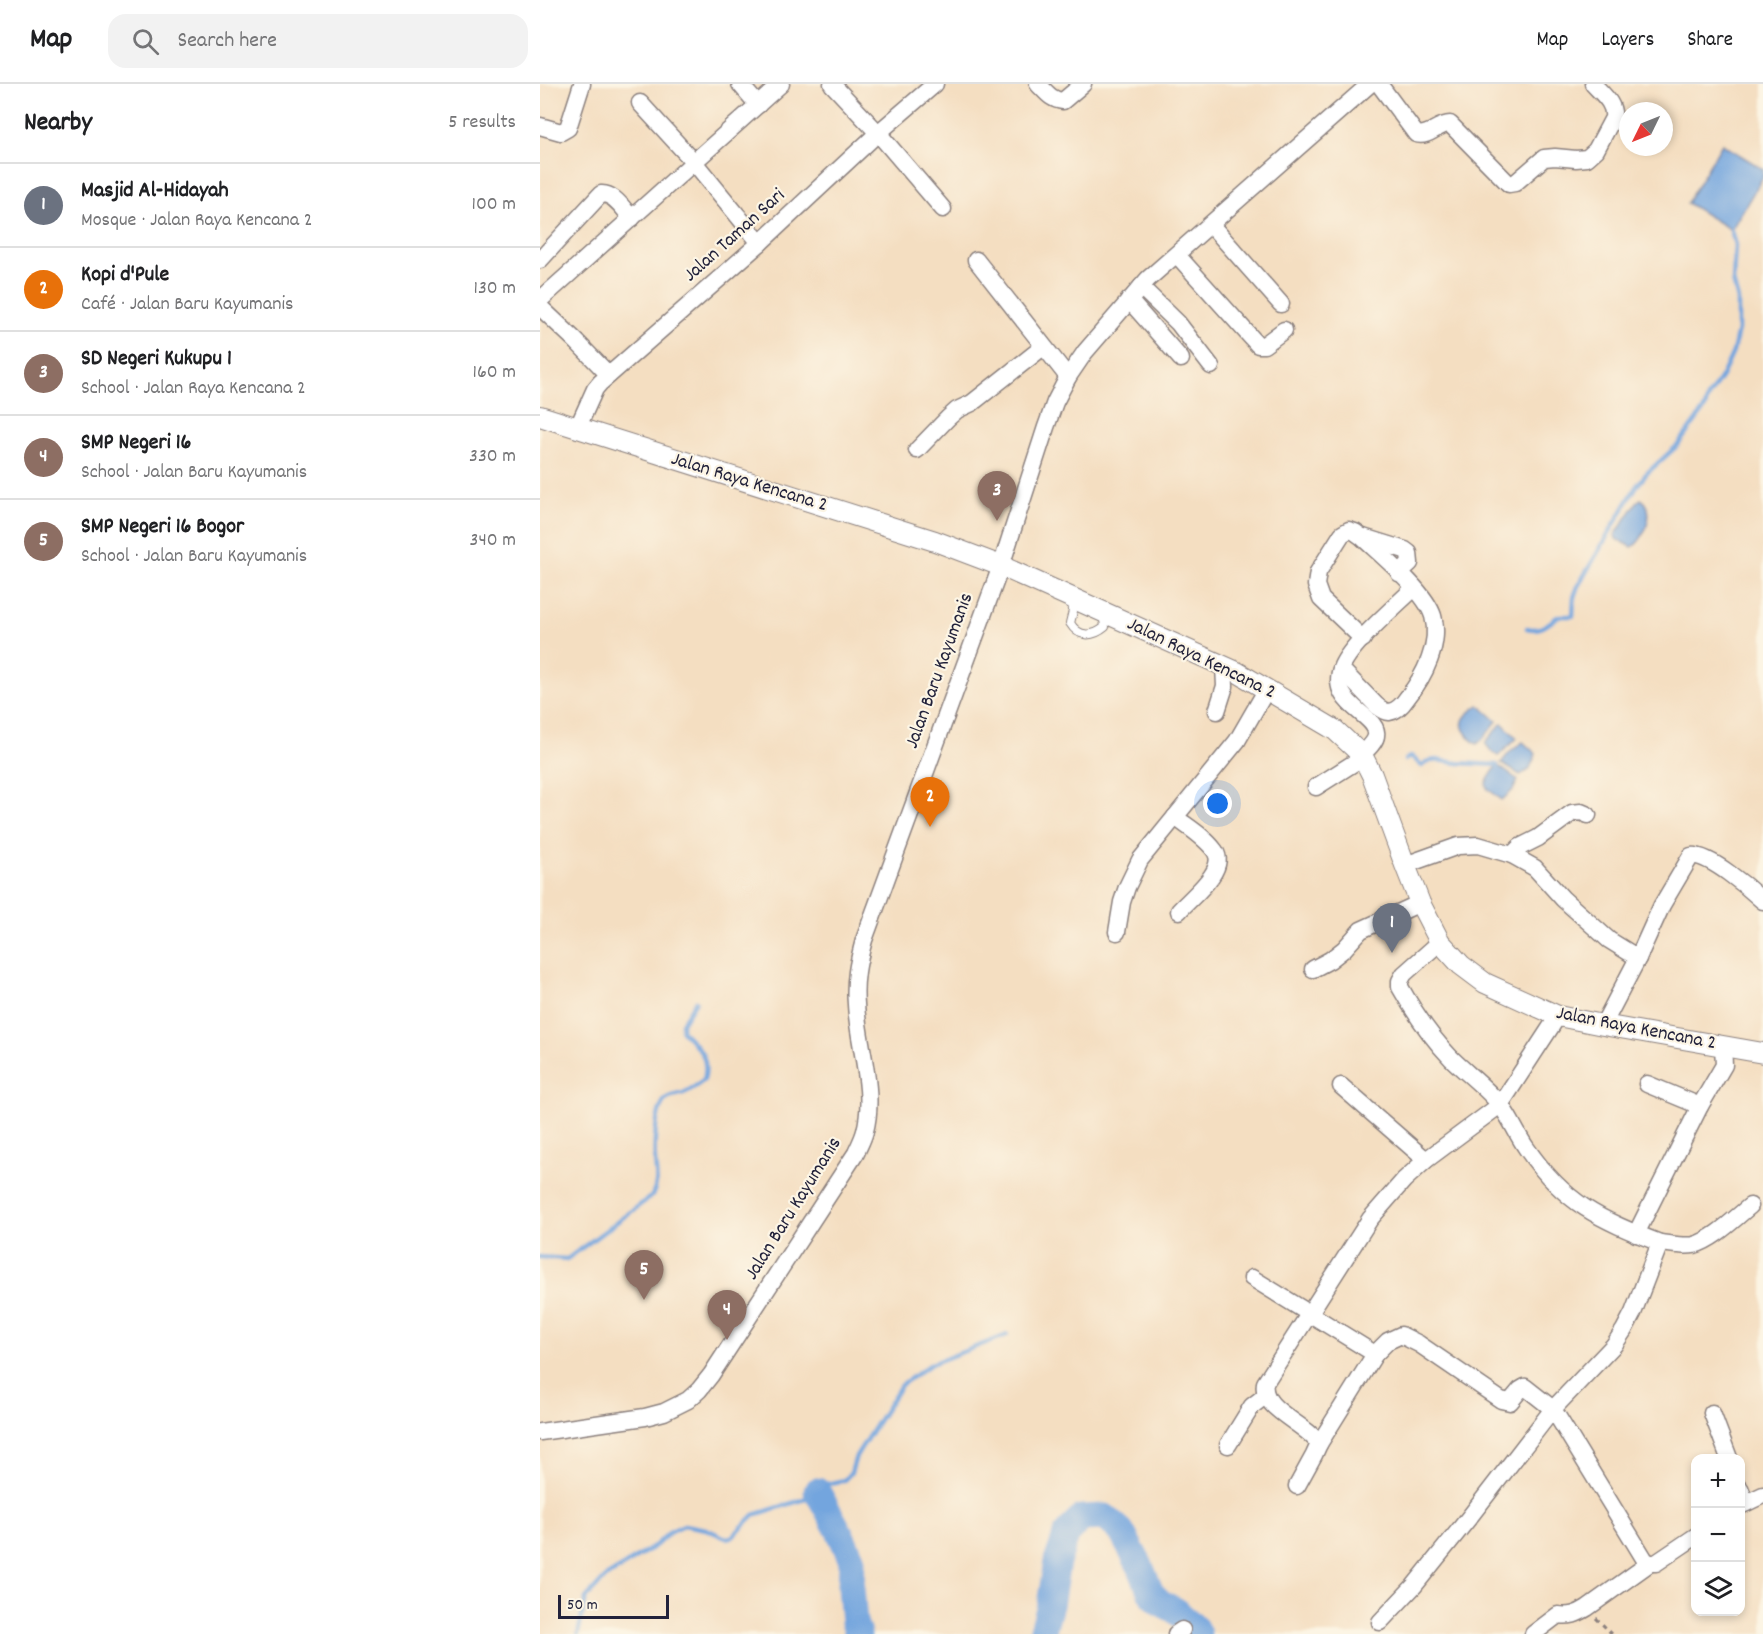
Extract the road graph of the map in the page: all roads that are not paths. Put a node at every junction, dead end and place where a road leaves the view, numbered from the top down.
1 (582, 84) edge
2 (781, 84) edge
3 (832, 84) edge
4 (935, 84) edge
5 (1038, 84) edge
6 (1083, 84) edge
7 (1370, 84) edge
8 (1379, 84) edge
9 (1593, 84) edge
10 (744, 86) edge
11 (640, 103) dead end
12 (758, 105) junction
13 (540, 126) edge
14 (878, 134) junction
15 (694, 162) junction
16 (943, 209) dead end
17 (632, 218) junction
18 (1211, 225) junction
19 (760, 243) junction
20 (1177, 255) junction
21 (540, 260) edge
22 (976, 260) dead end
23 (1141, 287) junction
24 (540, 300) edge
25 (1129, 300) junction
26 (1281, 304) dead end
27 (540, 307) edge
28 (1284, 330) dead end
29 (1043, 347) junction
30 (1180, 359) dead end
31 (1211, 366) dead end
32 (609, 375) junction
33 (1068, 377) junction
34 (540, 416) edge
35 (577, 429) junction
36 (917, 450) dead end
37 (1001, 566) junction
38 (1414, 588) junction
39 (1072, 597) junction
40 (1103, 611) junction
41 (1362, 639) junction
42 (1224, 666) junction
43 (1341, 669) junction
44 (1267, 689) junction
45 (1217, 711) dead end
46 (1361, 753) junction
47 (1316, 787) dead end
48 (1588, 815) dead end
49 (1175, 817) junction
50 (1512, 855) junction
51 (1405, 865) junction
52 (1763, 901) edge
53 (1420, 903) junction
54 (1179, 911) dead end
55 (1117, 932) dead end
56 (1440, 942) junction
57 (1638, 958) junction
58 (1313, 969) dead end
59 (1558, 1016) junction
60 (1603, 1025) junction
61 (1723, 1046) junction
62 (1762, 1051) edge
63 (1647, 1084) dead end
64 (1341, 1086) dead end
65 (1500, 1105) junction
66 (1700, 1106) junction
67 (1426, 1160) junction
68 (1750, 1206) dead end
69 (1636, 1234) junction
70 (1660, 1243) junction
71 (1252, 1278) dead end
72 (1310, 1313) junction
73 (1375, 1354) junction
74 (1265, 1396) junction
75 (1553, 1409) junction
76 (1712, 1413) dead end
77 (540, 1432) edge
78 (1318, 1444) junction
79 (1228, 1445) dead end
80 (1727, 1454) edge
81 (1297, 1486) dead end
82 (1763, 1495) edge
83 (1745, 1498) edge
84 (1691, 1539) edge
85 (1650, 1563) junction
86 (1380, 1622) dead end
87 (1533, 1634) edge

1 - 13 street
2 - 12 street
3 - 14 street
4 - 14 street, Jalan Taman Sari
5 - 6 street
7 - 18 street, Jalan Baru Kayumanis
8 - 9 street
10 - 12 street
11 - 15 street
12 - 15 street
14 - 16 street
14 - 19 street, Jalan Taman Sari
15 - 17 street
15 - 19 street
17 - 21 street
17 - 24 street
18 - 20 street, Jalan Baru Kayumanis
18 - 26 street
19 - 32 street, Jalan Taman Sari
20 - 23 street, Jalan Baru Kayumanis
20 - 28 street
22 - 29 street
23 - 25 street, Jalan Baru Kayumanis
23 - 31 street
25 - 30 street
25 - 33 street, Jalan Baru Kayumanis
27 - 32 street
29 - 33 street
29 - 36 street
32 - 35 street, Jalan Taman Sari
33 - 37 street, Jalan Baru Kayumanis
34 - 35 street, Jalan Raya Kencana 2
35 - 37 street, Jalan Raya Kencana 2
37 - 39 street, Jalan Raya Kencana 2
37 - 77 street, Jalan Baru Kayumanis
38 - 41 street
38 - 41 street
38 - 43 street
39 - 40 street, Jalan Raya Kencana 2
39 - 40 lane
40 - 42 street, Jalan Raya Kencana 2
41 - 43 street
42 - 44 street, Jalan Raya Kencana 2
42 - 45 street
43 - 46 street
44 - 46 street, Jalan Raya Kencana 2
44 - 49 street
46 - 47 street
46 - 51 street, Jalan Raya Kencana 2
48 - 50 street
49 - 54 street
49 - 55 street
50 - 51 street
50 - 57 street
51 - 53 street, Jalan Raya Kencana 2
52 - 57 street
53 - 56 street, Jalan Raya Kencana 2
53 - 58 street
56 - 59 street, Jalan Raya Kencana 2
56 - 65 street
57 - 60 street
59 - 60 street, Jalan Raya Kencana 2
59 - 65 street
60 - 61 street, Jalan Raya Kencana 2
61 - 62 street, Jalan Raya Kencana 2
61 - 66 street
63 - 66 street
64 - 67 street
65 - 67 street
65 - 69 street
66 - 69 street
67 - 72 street
68 - 70 street
69 - 70 street
70 - 75 street
71 - 72 street
72 - 73 street
72 - 74 street
73 - 75 street
73 - 78 street
74 - 78 street
74 - 79 street
75 - 85 street
75 - 86 street
76 - 80 street
78 - 81 street
82 - 83 street
84 - 85 street
85 - 87 street

